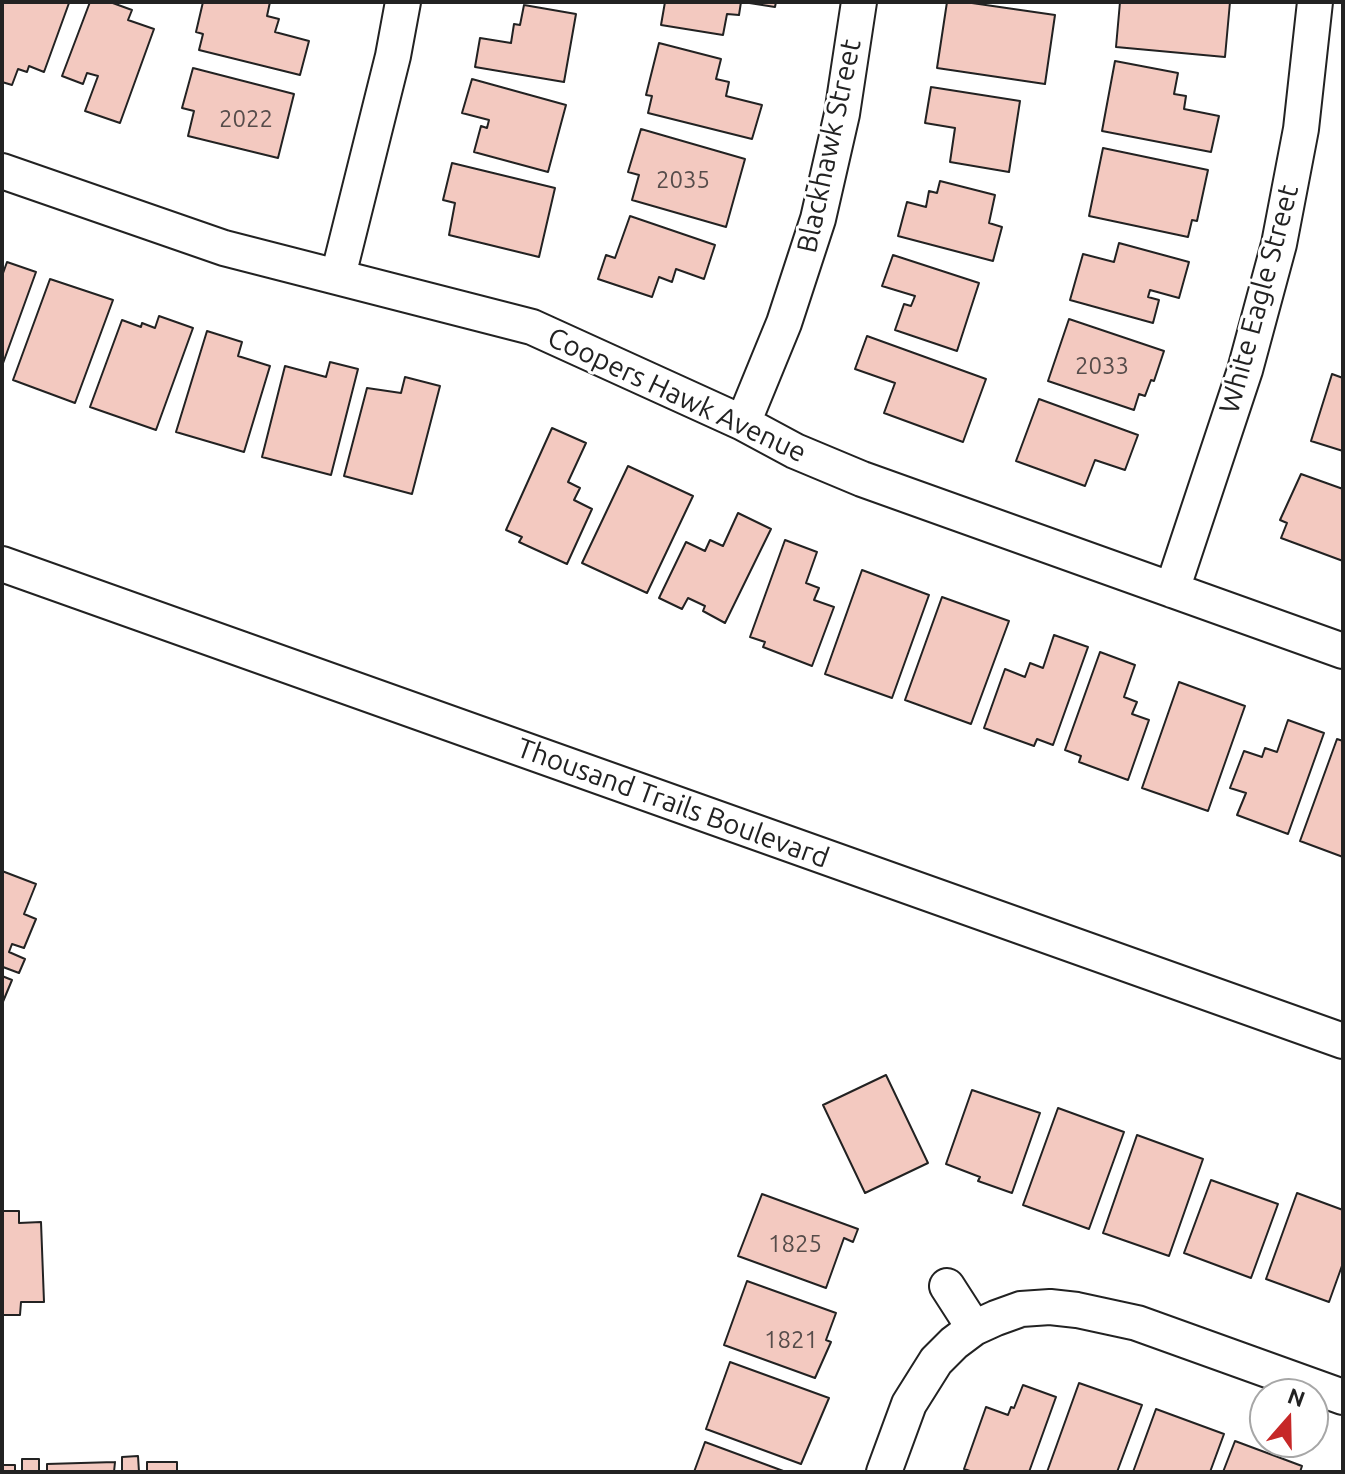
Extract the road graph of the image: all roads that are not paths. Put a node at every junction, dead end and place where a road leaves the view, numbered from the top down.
1 (403, 2) edge
2 (859, 2) edge
3 (1315, 2) edge
4 (2, 171) edge
5 (338, 276) junction
6 (743, 423) junction
7 (2, 564) edge
8 (1172, 590) junction
9 (1343, 651) edge
10 (1343, 1041) edge
11 (947, 1286) dead end
12 (974, 1328) junction
13 (1343, 1397) edge
14 (884, 1472) edge

1 - 5 street
2 - 6 street, Blackhawk Street
3 - 8 street, White Eagle Street
4 - 5 street, Coopers Hawk Avenue
5 - 6 street, Coopers Hawk Avenue
6 - 8 street, Coopers Hawk Avenue
7 - 10 street, Thousand Trails Boulevard
8 - 9 street, Coopers Hawk Avenue
11 - 12 street
12 - 13 street
12 - 14 street

